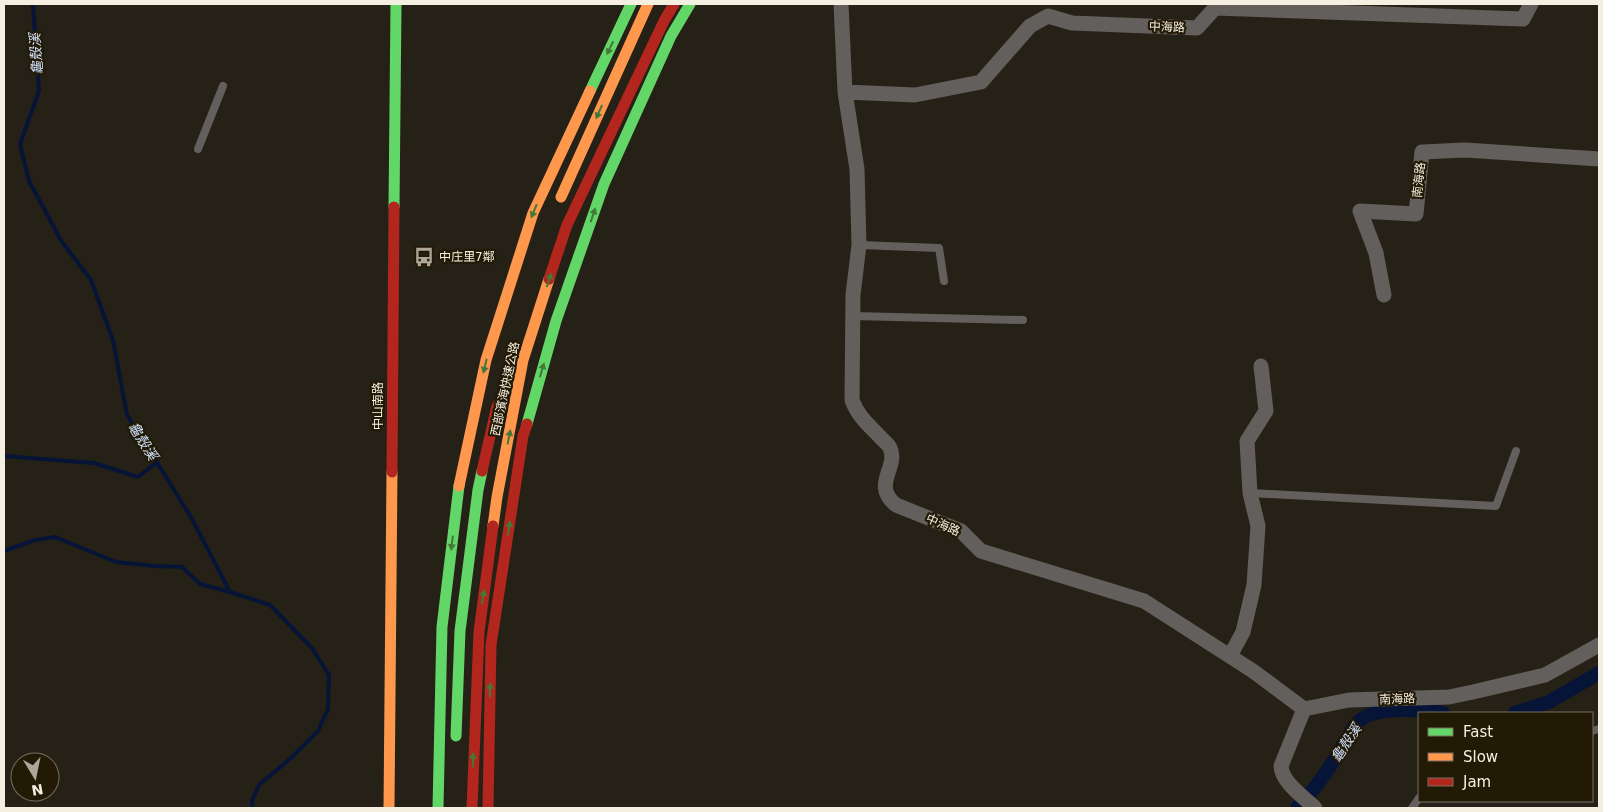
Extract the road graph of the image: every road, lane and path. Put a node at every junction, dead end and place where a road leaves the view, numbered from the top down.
1 (396, 4) edge
2 (631, 4) edge
3 (648, 4) edge
4 (674, 4) edge
5 (690, 4) edge
6 (841, 4) edge
7 (1531, 4) edge
8 (223, 86) dead end
9 (846, 92) junction
10 (198, 149) dead end
11 (1599, 159) edge
12 (556, 209) dead end
13 (859, 245) junction
14 (944, 281) dead end
15 (1384, 295) dead end
16 (853, 316) junction
17 (1023, 320) dead end
18 (1261, 366) dead end
19 (500, 396) dead end
20 (1516, 451) dead end
21 (1250, 493) junction
22 (1599, 645) edge
23 (1230, 656) junction
24 (1304, 709) junction
25 (456, 746) dead end
26 (389, 808) edge
27 (438, 808) edge
28 (472, 808) edge
29 (488, 808) edge
30 (1316, 808) edge

1 - 26 main road, 中山南路
2 -> 27 main road
3 -> 12 main road
28 -> 4 main road, 西部濱海快速公路
29 -> 5 main road
6 - 9 street, 中海路
7 - 9 street, 中海路
8 - 10 lane
9 - 13 street, 中海路
11 - 15 street, 南海路
13 - 14 lane
13 - 16 street, 中海路
16 - 17 lane
16 - 23 street, 中海路
18 - 21 street
19 - 25 main road, 西部濱海快速公路
20 - 21 lane
21 - 23 street
22 - 24 street, 南海路
23 - 24 street, 中海路
24 - 30 street

